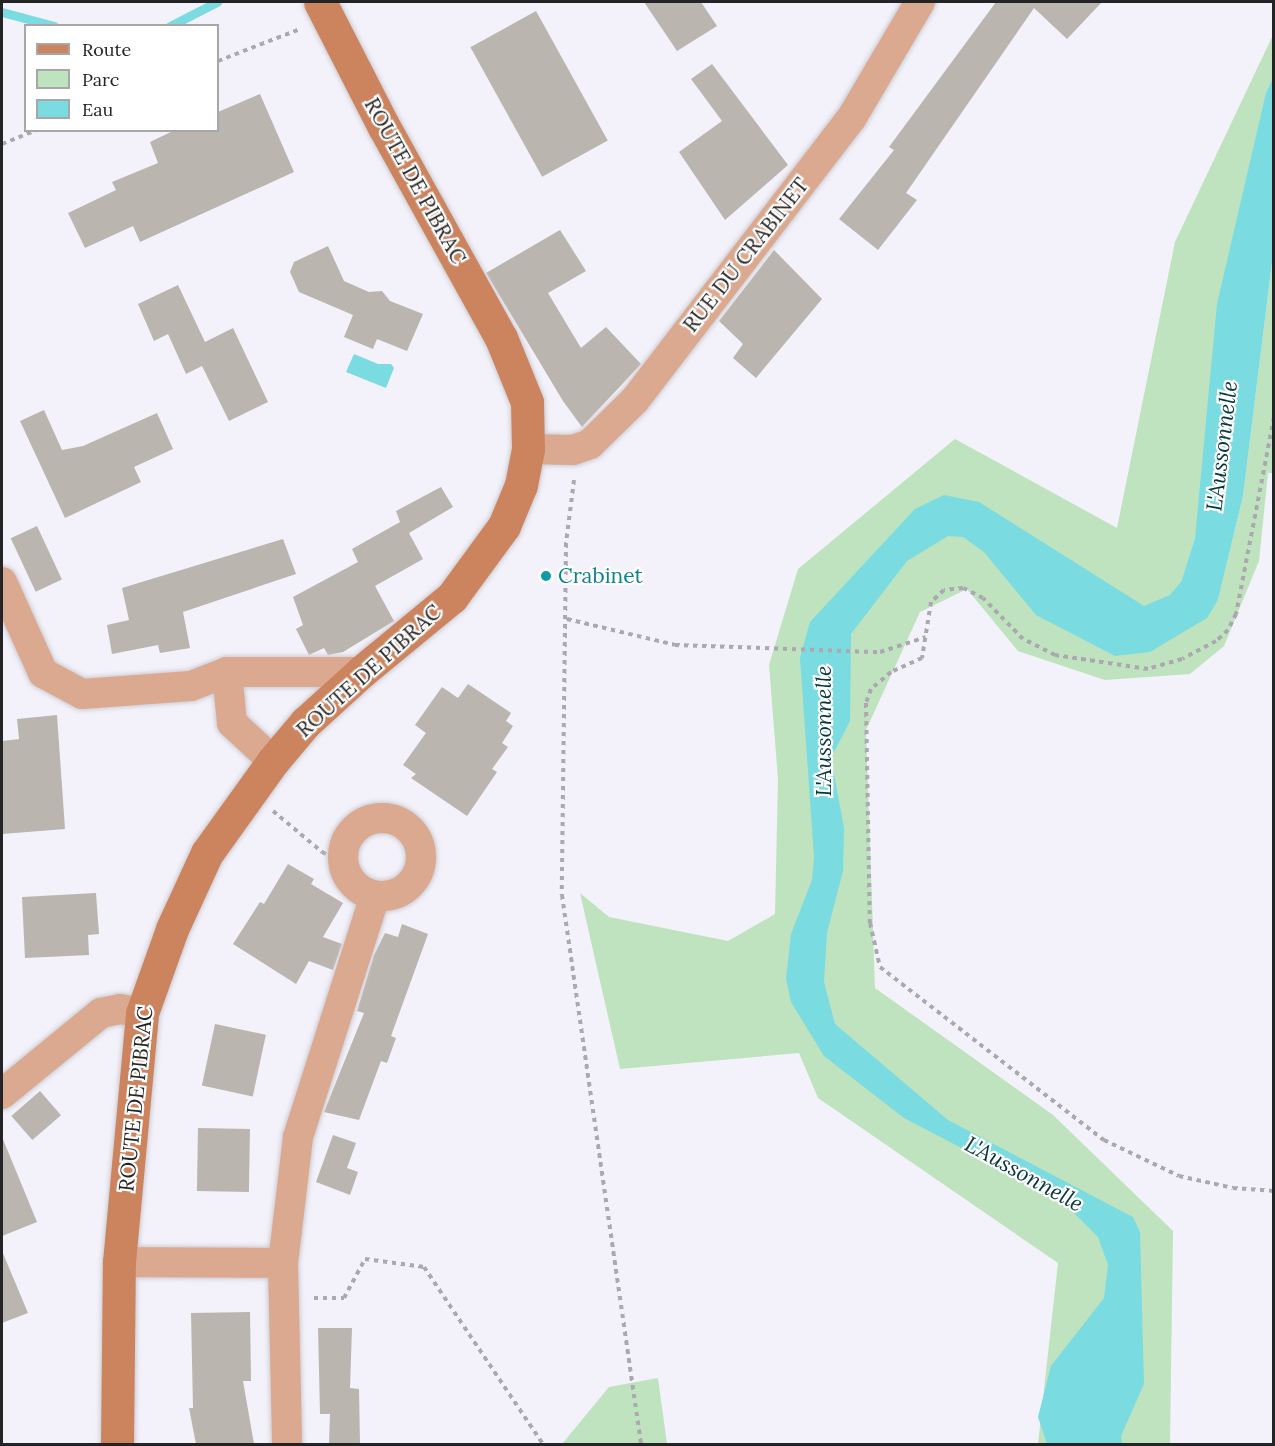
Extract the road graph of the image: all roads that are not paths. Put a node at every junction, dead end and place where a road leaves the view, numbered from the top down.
1 (920, 2) edge
2 (325, 10) edge
3 (528, 449) junction
4 (2, 582) edge
5 (227, 672) junction
6 (361, 672) junction
7 (273, 761) junction
8 (375, 896) junction
9 (142, 1012) junction
10 (2, 1094) edge
11 (119, 1262) junction
12 (283, 1263) junction
13 (117, 1444) edge
14 (286, 1444) edge

1 - 3 street, RUE DU CRABINET
2 - 3 main road, ROUTE DE PIBRAC
3 - 6 main road, ROUTE DE PIBRAC
4 - 5 street
5 - 6 street
5 - 7 street
6 - 7 main road, ROUTE DE PIBRAC
7 - 9 main road, ROUTE DE PIBRAC
8 - 8 street
8 - 12 street
9 - 10 street
9 - 11 main road, ROUTE DE PIBRAC
11 - 12 street
11 - 13 main road, ROUTE DE PIBRAC
12 - 14 street

